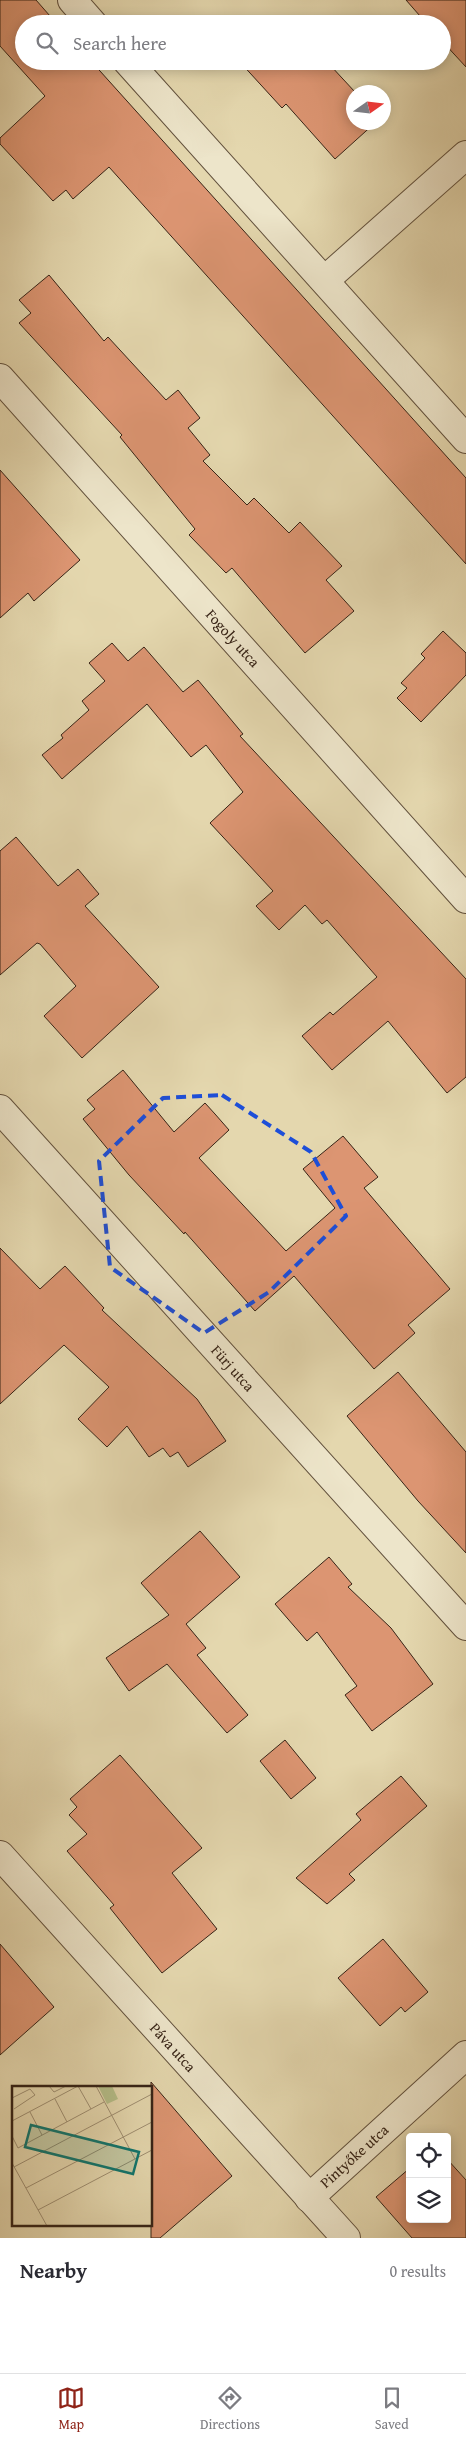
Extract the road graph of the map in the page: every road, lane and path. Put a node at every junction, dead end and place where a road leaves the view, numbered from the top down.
1 (72, 0) edge
2 (85, 15) edge
3 (135, 70) edge
4 (466, 154) edge
5 (325, 280) junction
6 (0, 378) edge
7 (466, 439) edge
8 (466, 899) edge
9 (0, 1109) edge
10 (466, 1626) edge
11 (0, 1855) edge
12 (466, 2054) edge
13 (309, 2198) junction
14 (346, 2238) edge

1 - 2 street
3 - 5 street
4 - 5 street
5 - 7 street
6 - 8 street, Fogoly utca
9 - 10 street, Fürj utca
11 - 13 street, Páva utca
12 - 13 street, Pintyőke utca
13 - 14 street, Páva utca

